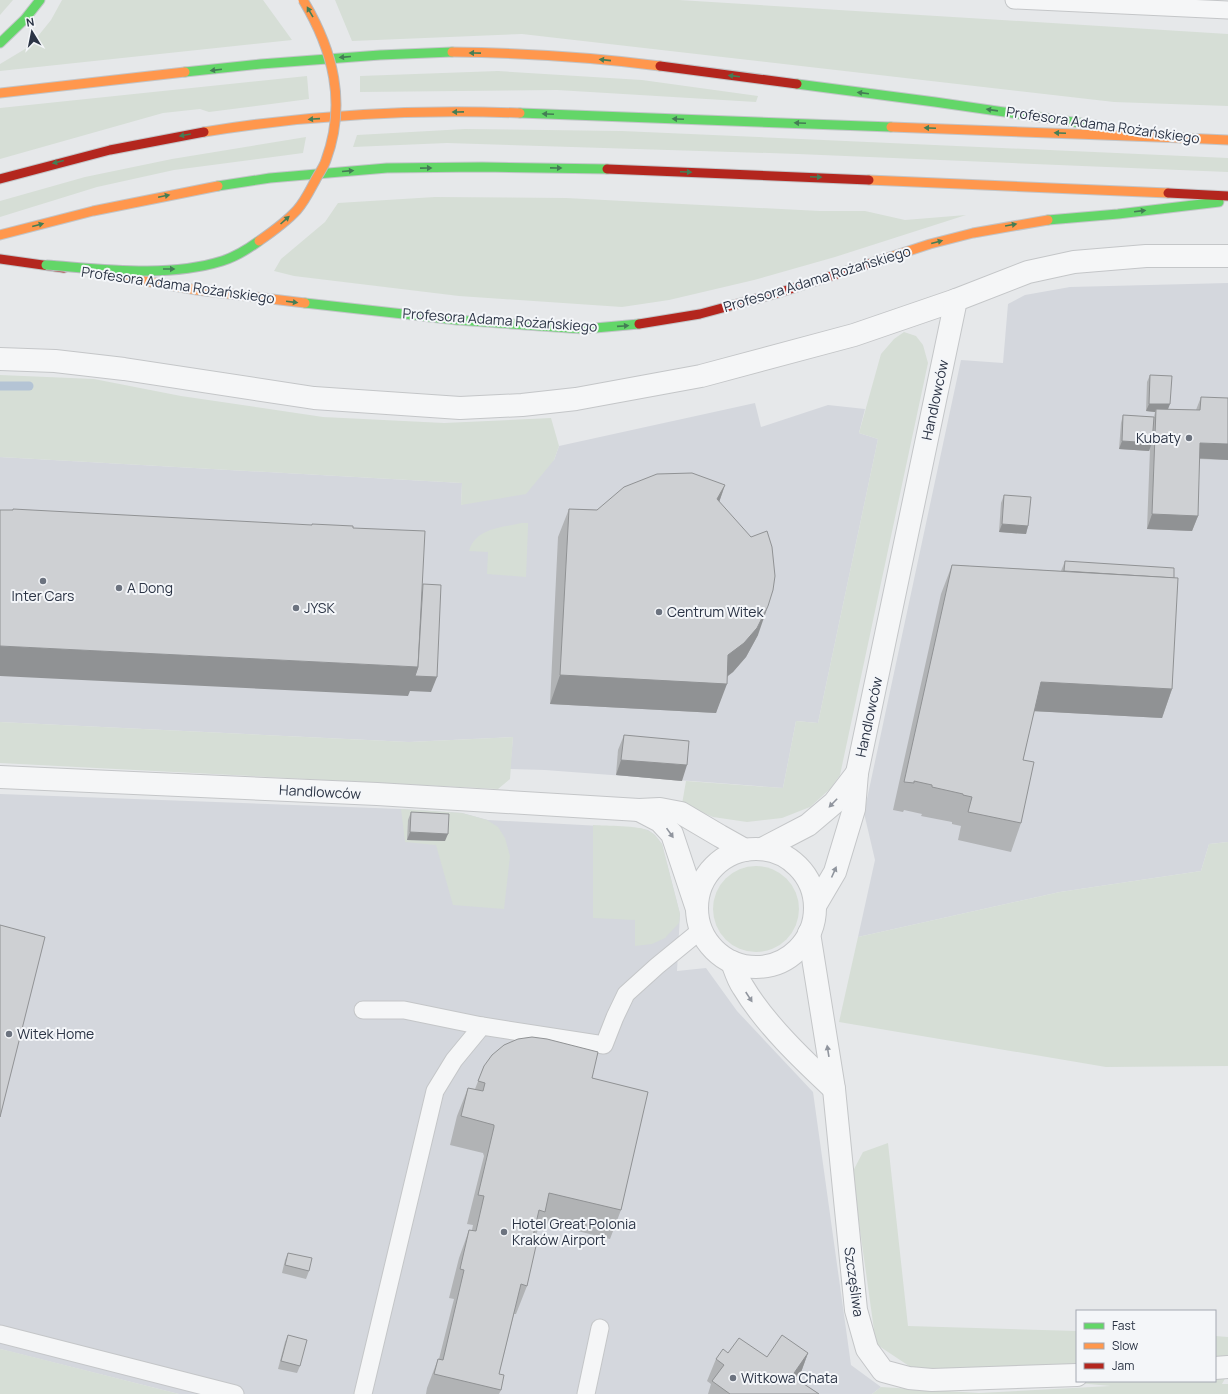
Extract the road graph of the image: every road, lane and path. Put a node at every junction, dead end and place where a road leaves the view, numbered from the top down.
1 (40, 0) edge
2 (303, 0) edge
3 (1014, 0) edge
4 (1228, 10) edge
5 (0, 43) edge
6 (0, 93) edge
7 (1183, 138) junction
8 (1228, 140) edge
9 (0, 179) edge
10 (1228, 196) edge
11 (1228, 201) edge
12 (0, 235) edge
13 (1228, 256) edge
14 (0, 259) edge
15 (46, 265) junction
16 (956, 300) junction
17 (0, 359) edge
18 (857, 773) junction
19 (0, 777) edge
20 (639, 810) junction
21 (754, 850) junction
22 (815, 906) junction
23 (699, 920) junction
24 (809, 933) junction
25 (732, 962) junction
26 (363, 1010) dead end
27 (482, 1026) junction
28 (834, 1089) junction
29 (600, 1328) dead end
30 (0, 1334) edge
31 (1228, 1367) edge
32 (1216, 1368) edge
33 (1076, 1375) edge
34 (235, 1394) edge
35 (363, 1394) edge
36 (586, 1394) edge

1 - 5 main road
15 -> 2 main road, bridge
3 - 4 lane
7 -> 6 main road, Profesora Adama Rożańskiego
7 - 8 main road, Profesora Adama Rożańskiego
7 -> 9 main road
12 -> 10 main road
15 -> 11 main road, Profesora Adama Rożańskiego, bridge
13 - 16 street
14 - 15 main road, Profesora Adama Rożańskiego
16 - 17 street
16 - 18 street, Handlowców
18 -> 21 street, Handlowców
22 -> 18 street, Handlowców
19 - 20 street, Handlowców
20 - 21 street, Handlowców
20 -> 23 street, Handlowców
21 - 22 street
21 - 23 street
22 - 24 street
23 - 25 street
23 - 27 lane
24 - 25 street
28 -> 24 street, Szczęśliwa
25 -> 28 street
26 - 27 lane
27 - 35 lane
28 - 33 street, Szczęśliwa
29 - 36 lane
30 - 34 lane
31 - 32 street

